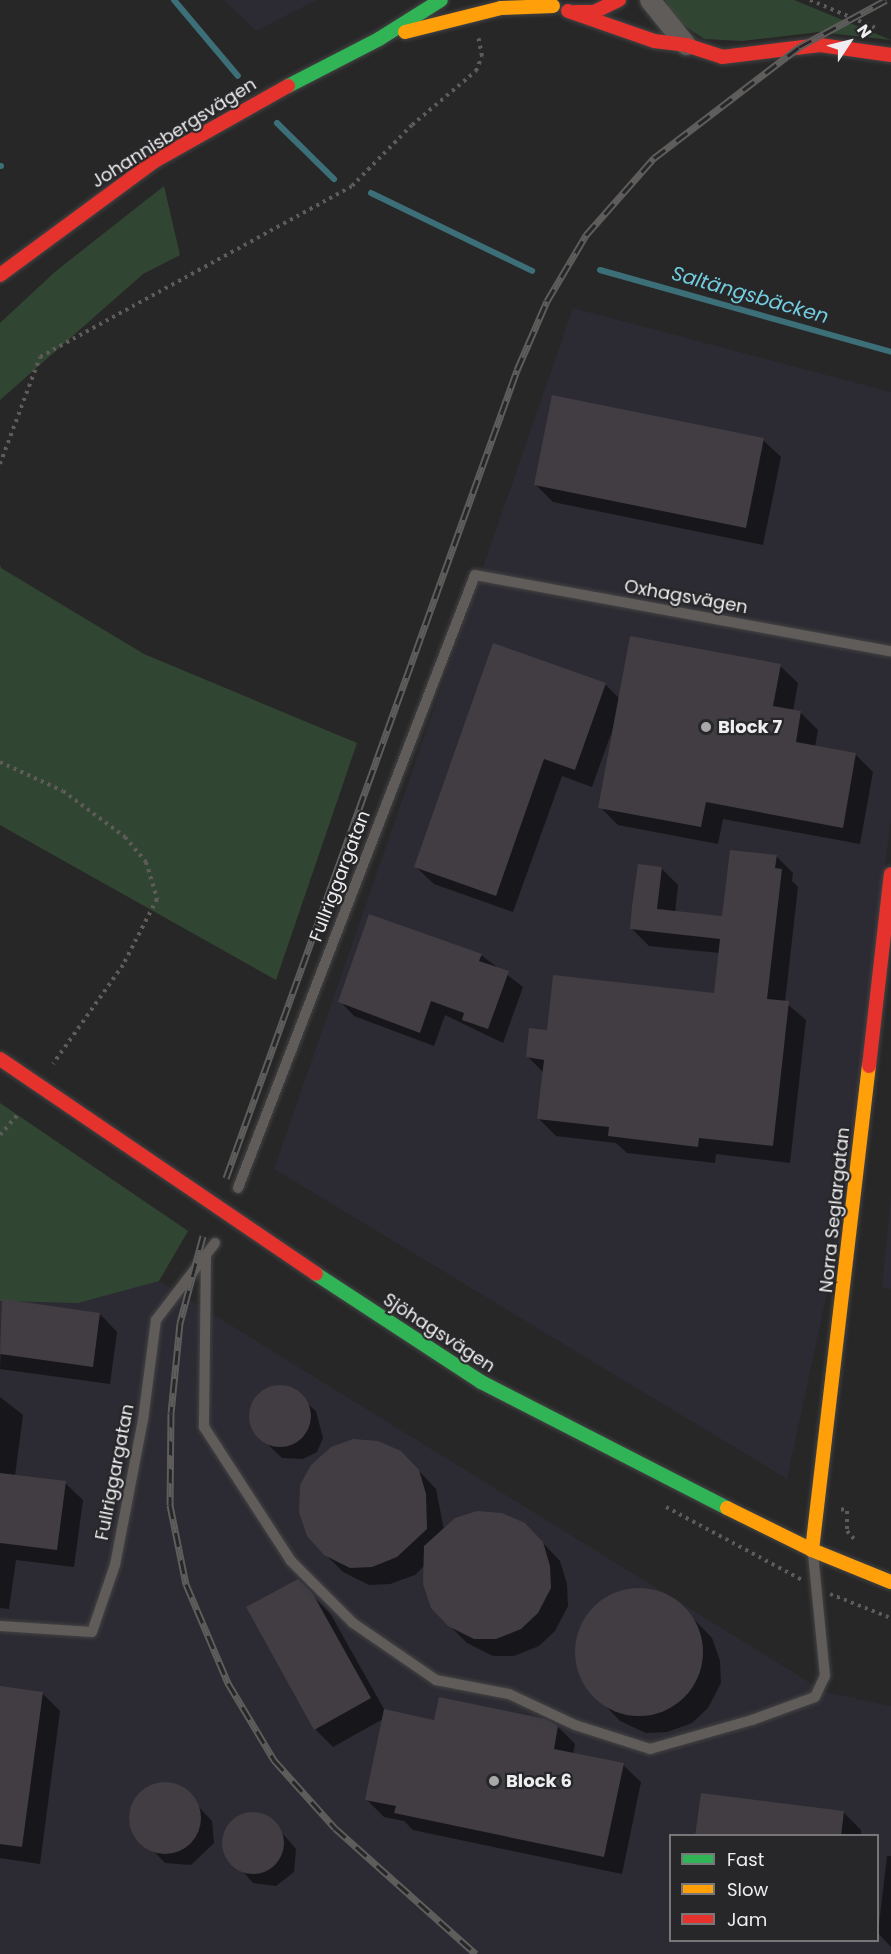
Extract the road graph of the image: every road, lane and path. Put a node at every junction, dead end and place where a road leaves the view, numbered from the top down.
1 (441, 0) edge
2 (619, 0) edge
3 (650, 0) edge
4 (810, 0) edge
5 (549, 3) edge
6 (568, 11) junction
7 (469, 16) junction
8 (882, 30) dead end
9 (379, 39) junction
10 (686, 45) junction
11 (891, 56) edge
12 (0, 275) edge
13 (0, 464) edge
14 (475, 575) joint
15 (891, 651) edge
16 (0, 762) edge
17 (891, 874) edge
18 (0, 1059) edge
19 (53, 1064) dead end
20 (19, 1113) dead end
21 (0, 1135) edge
22 (238, 1188) dead end
23 (215, 1243) dead end
24 (206, 1256) junction
25 (812, 1550) junction
26 (891, 1582) edge
27 (819, 1589) junction
28 (891, 1618) edge
29 (0, 1626) edge

1 - 9 main road, Johannisbergsvägen
2 - 6 main road
3 - 10 street
4 - 8 path
5 - 6 main road, Johannisbergsvägen
5 - 7 main road, Johannisbergsvägen
6 - 10 main road, Johannisbergsvägen
7 - 9 main road, Johannisbergsvägen
7 - 13 path
9 - 12 main road, Johannisbergsvägen
10 - 11 main road, Johannisbergsvägen
14 - 15 lane, Oxhagsvägen
14 - 22 lane, Fullriggargatan
16 - 19 path
17 - 25 main road, Norra Seglargatan
18 - 25 main road, Sjöhagsvägen
20 - 21 path
23 - 24 lane, Fullriggargatan
24 - 27 lane
24 - 29 lane, Fullriggargatan
25 - 26 main road, Sjöhagsvägen
25 - 27 lane
27 - 28 path

